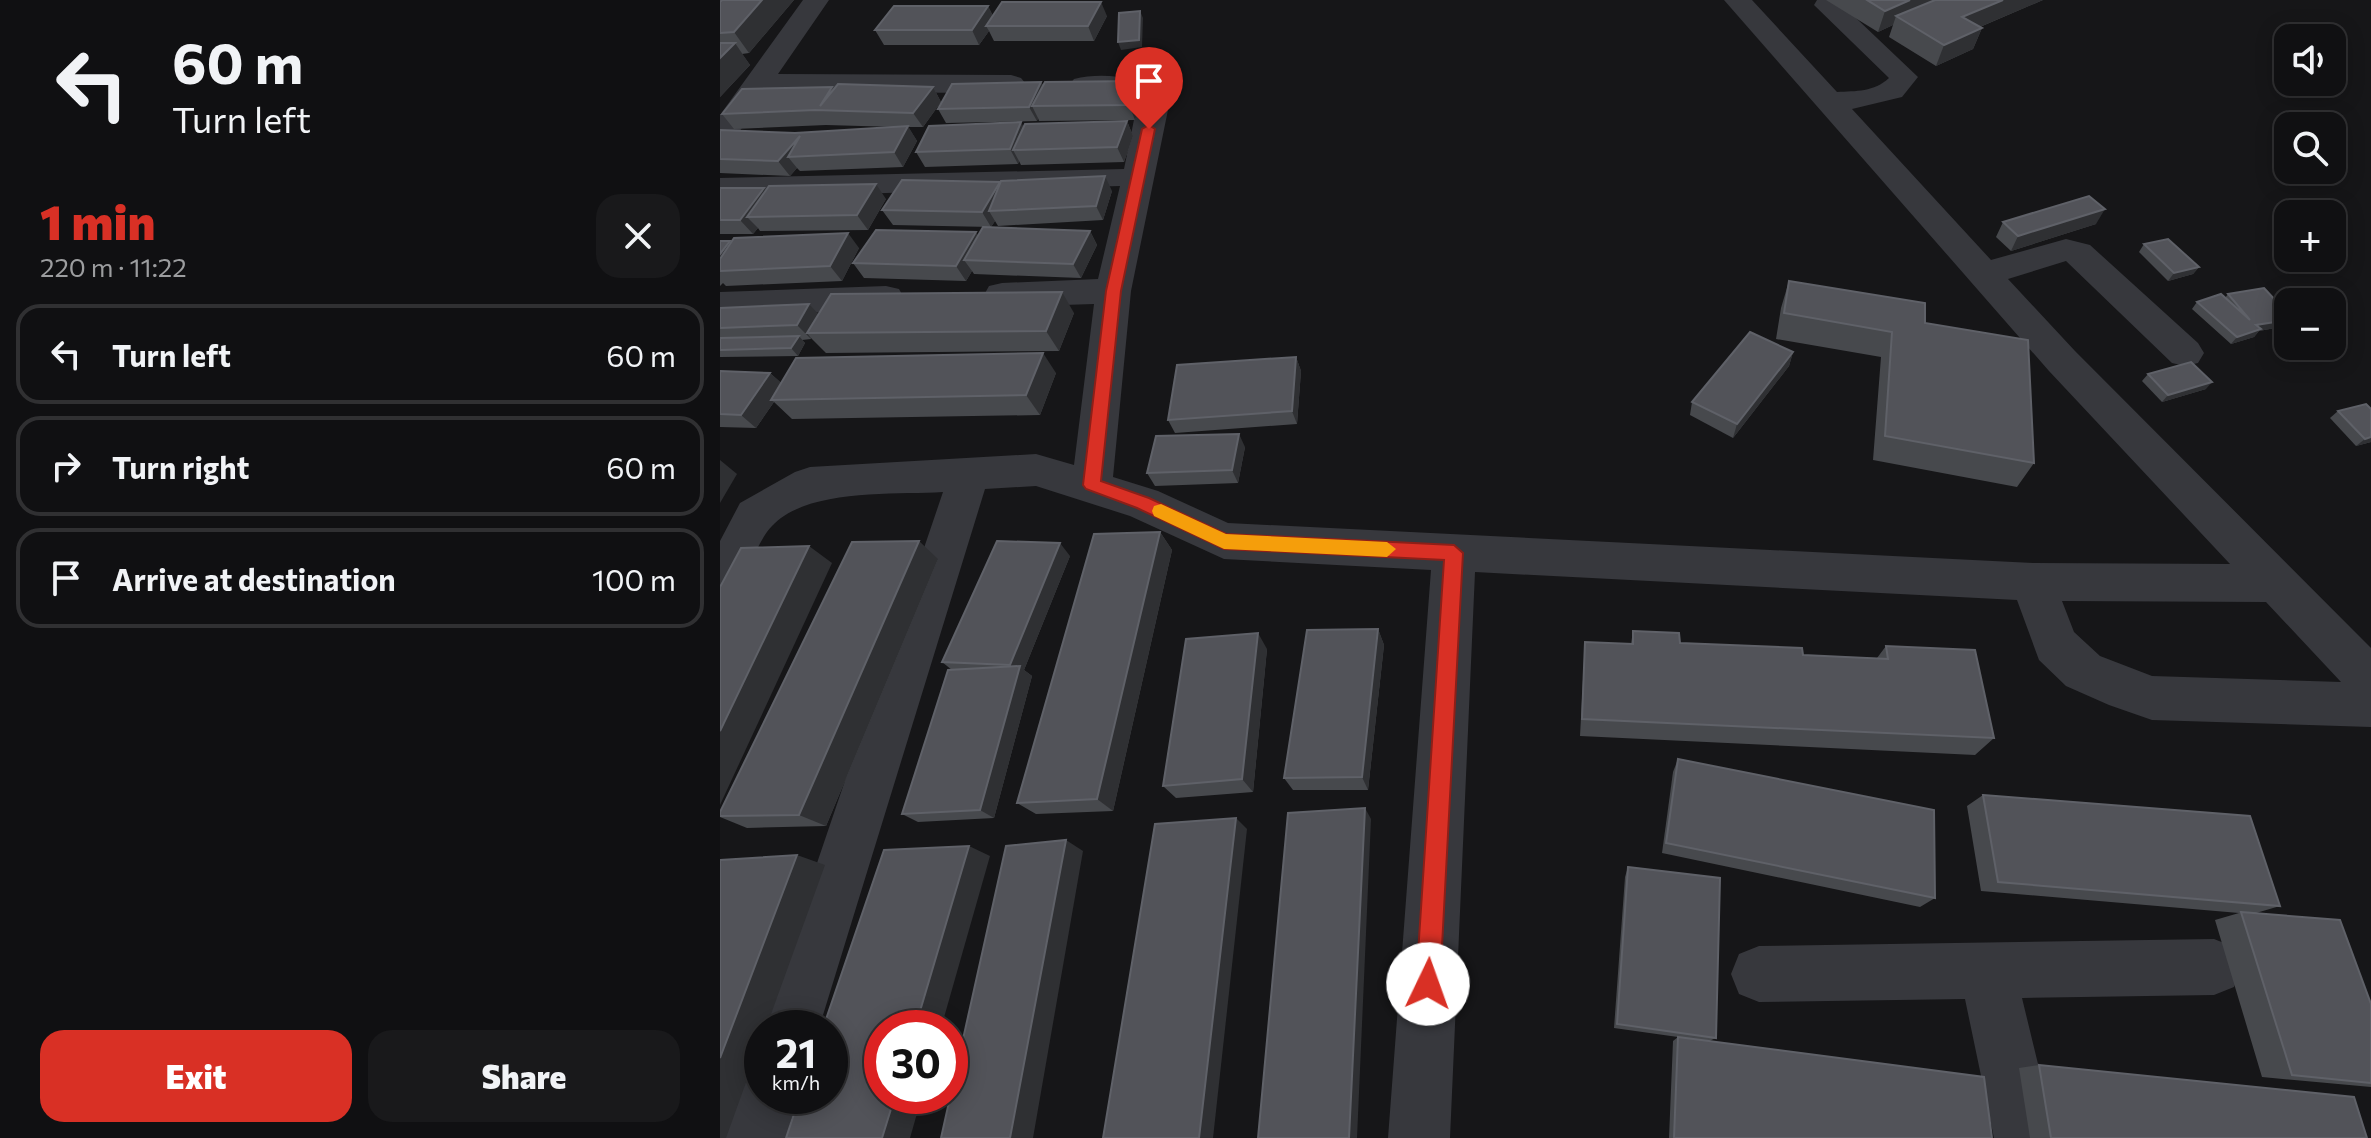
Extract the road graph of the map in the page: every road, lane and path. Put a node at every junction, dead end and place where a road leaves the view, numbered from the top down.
1 (816, 0) edge
2 (1737, 0) edge
3 (1827, 5) dead end
4 (1892, 27) edge
5 (1863, 38) junction
6 (760, 83) junction
7 (1830, 102) junction
8 (720, 137) edge
9 (1138, 176) junction
10 (720, 188) edge
11 (1984, 274) junction
12 (1113, 291) junction
13 (972, 296) edge
14 (924, 297) edge
15 (720, 304) edge
16 (2185, 353) dead end
17 (969, 475) junction
18 (1092, 485) junction
19 (1454, 553) junction
20 (2033, 582) junction
21 (2275, 583) junction
22 (720, 584) edge
23 (2371, 680) edge
24 (2371, 705) edge
25 (2214, 967) dead end
26 (1987, 971) junction
27 (1759, 974) dead end
28 (796, 1010) edge
29 (762, 1114) edge
30 (755, 1138) edge
31 (1419, 1138) edge
32 (2025, 1138) edge

1 - 6 street
2 - 7 street
3 - 5 street
4 - 5 street
5 - 7 street
6 - 8 street
6 - 9 street
7 - 11 street
9 - 10 street
9 - 12 street
11 - 16 street
11 - 21 street
12 - 13 street
12 - 18 street
14 - 15 street
17 - 18 street
17 - 22 street
17 - 28 street
18 - 19 street
19 - 20 street
19 - 31 street
20 - 21 street
20 - 24 street
21 - 23 street
25 - 26 street
26 - 27 street
26 - 32 street
29 - 30 street

